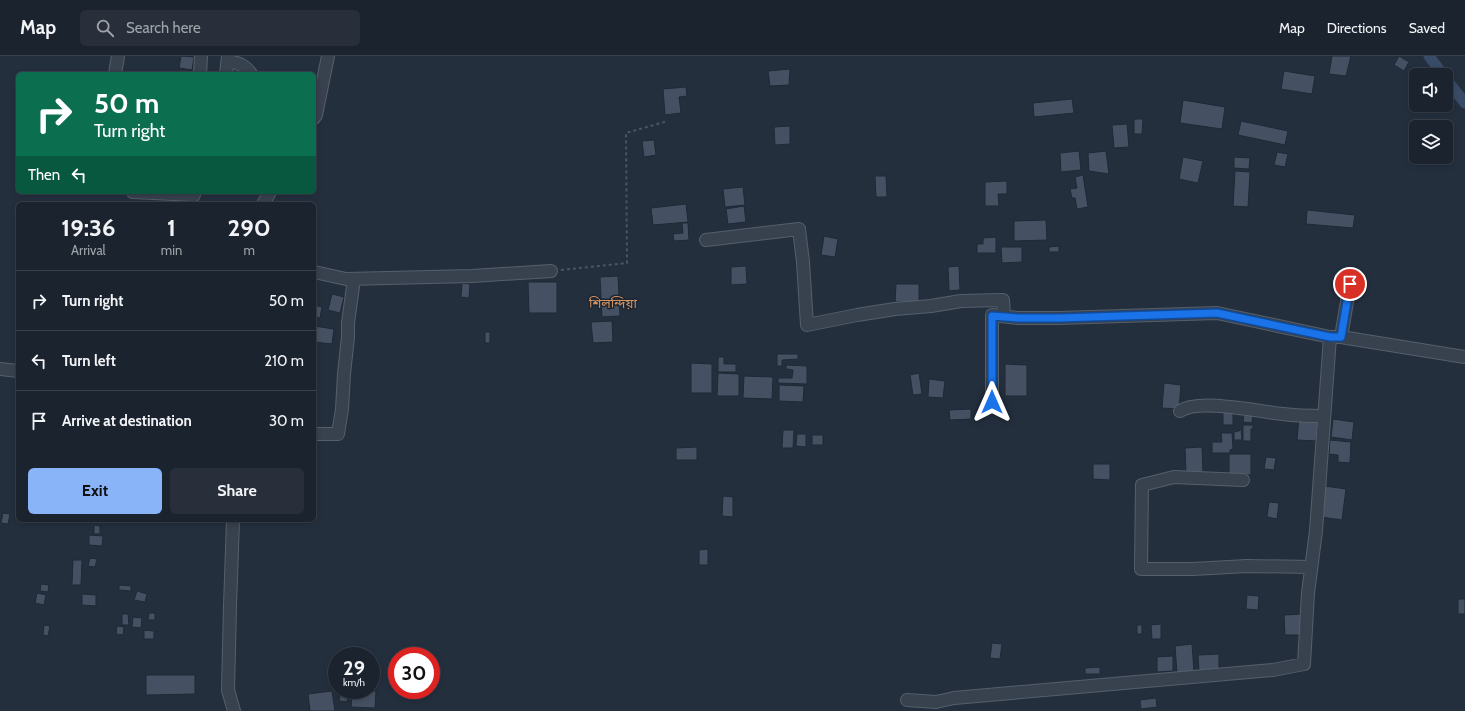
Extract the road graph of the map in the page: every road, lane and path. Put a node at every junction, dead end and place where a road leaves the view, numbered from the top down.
1 (118, 56) edge
2 (201, 56) edge
3 (328, 56) edge
4 (228, 58) edge
5 (114, 72) edge
6 (200, 72) edge
7 (226, 72) edge
8 (250, 72) edge
9 (316, 115) edge
10 (668, 120) dead end
11 (158, 194) edge
12 (195, 197) edge
13 (706, 240) dead end
14 (551, 271) joint
15 (316, 272) edge
16 (354, 278) junction
17 (1350, 284) dead end
18 (1004, 316) junction
19 (1335, 337) junction
20 (1465, 356) edge
21 (0, 369) edge
22 (16, 371) edge
23 (992, 402) dead end
24 (1180, 411) dead end
25 (1323, 416) junction
26 (316, 434) edge
27 (1243, 480) dead end
28 (233, 522) edge
29 (1311, 567) junction
30 (907, 700) dead end
31 (234, 711) edge

1 - 5 street
2 - 6 street
3 - 9 street
4 - 7 street
4 - 8 street
10 - 14 path
11 - 12 street
13 - 18 street
14 - 16 street
15 - 16 street
16 - 26 street
17 - 19 street
18 - 19 street
18 - 23 street
19 - 20 street
19 - 25 street
21 - 22 street
24 - 25 street
25 - 29 street
27 - 29 street
28 - 31 street
29 - 30 street

